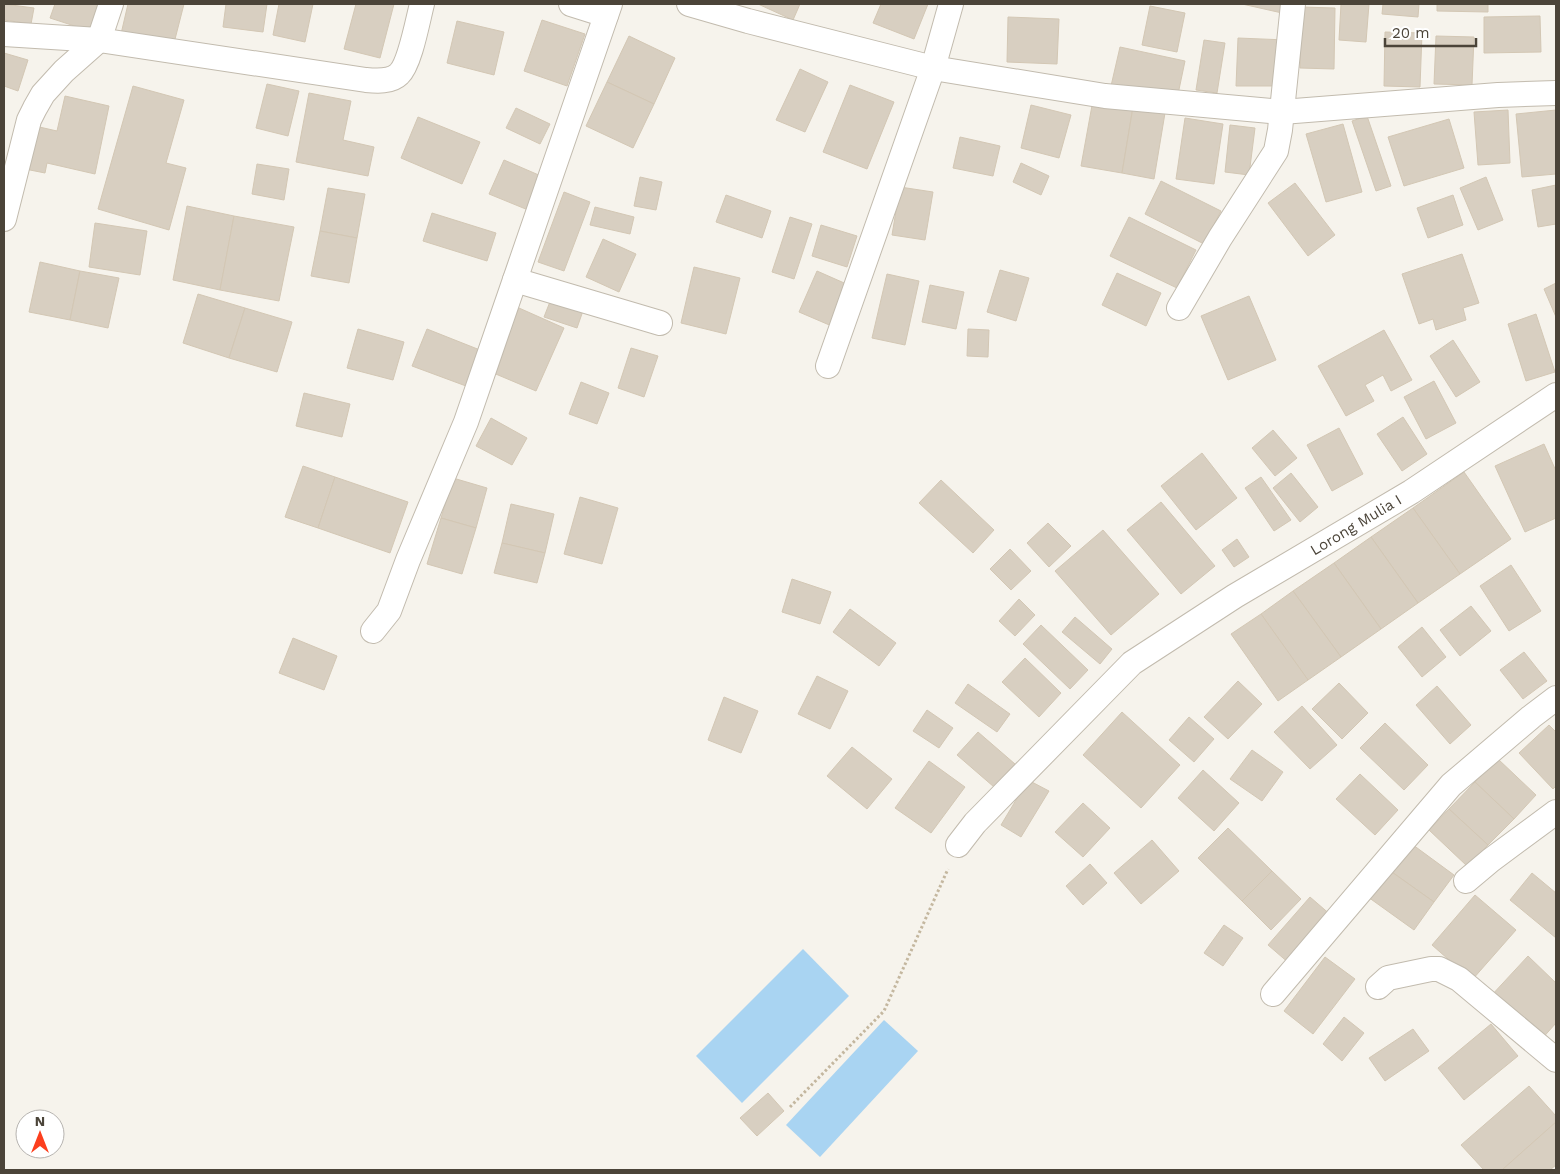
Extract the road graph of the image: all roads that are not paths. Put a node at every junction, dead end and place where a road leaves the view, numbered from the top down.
1 (111, 4) edge
2 (422, 4) edge
3 (570, 4) edge
4 (689, 4) edge
5 (951, 4) edge
6 (1293, 4) edge
7 (608, 10) edge
8 (4, 34) edge
9 (99, 40) junction
10 (934, 68) junction
11 (1556, 93) edge
12 (1282, 112) junction
13 (4, 218) edge
14 (515, 280) junction
15 (1179, 308) dead end
16 (660, 322) dead end
17 (828, 366) dead end
18 (1556, 395) edge
19 (373, 631) dead end
20 (1556, 698) edge
21 (1556, 812) edge
22 (958, 846) road end
23 (1466, 881) dead end
24 (1378, 987) dead end
25 (1273, 994) dead end
26 (1556, 1060) edge

1 - 9 street
2 - 9 street
3 - 7 street
4 - 10 street
5 - 10 street
6 - 12 street
7 - 14 street
8 - 9 street
9 - 13 street
10 - 12 street
10 - 17 street
11 - 12 street
12 - 15 street
14 - 16 street
14 - 19 street
18 - 22 street, Lorong Mulia I
20 - 25 street
21 - 23 street
24 - 26 street

